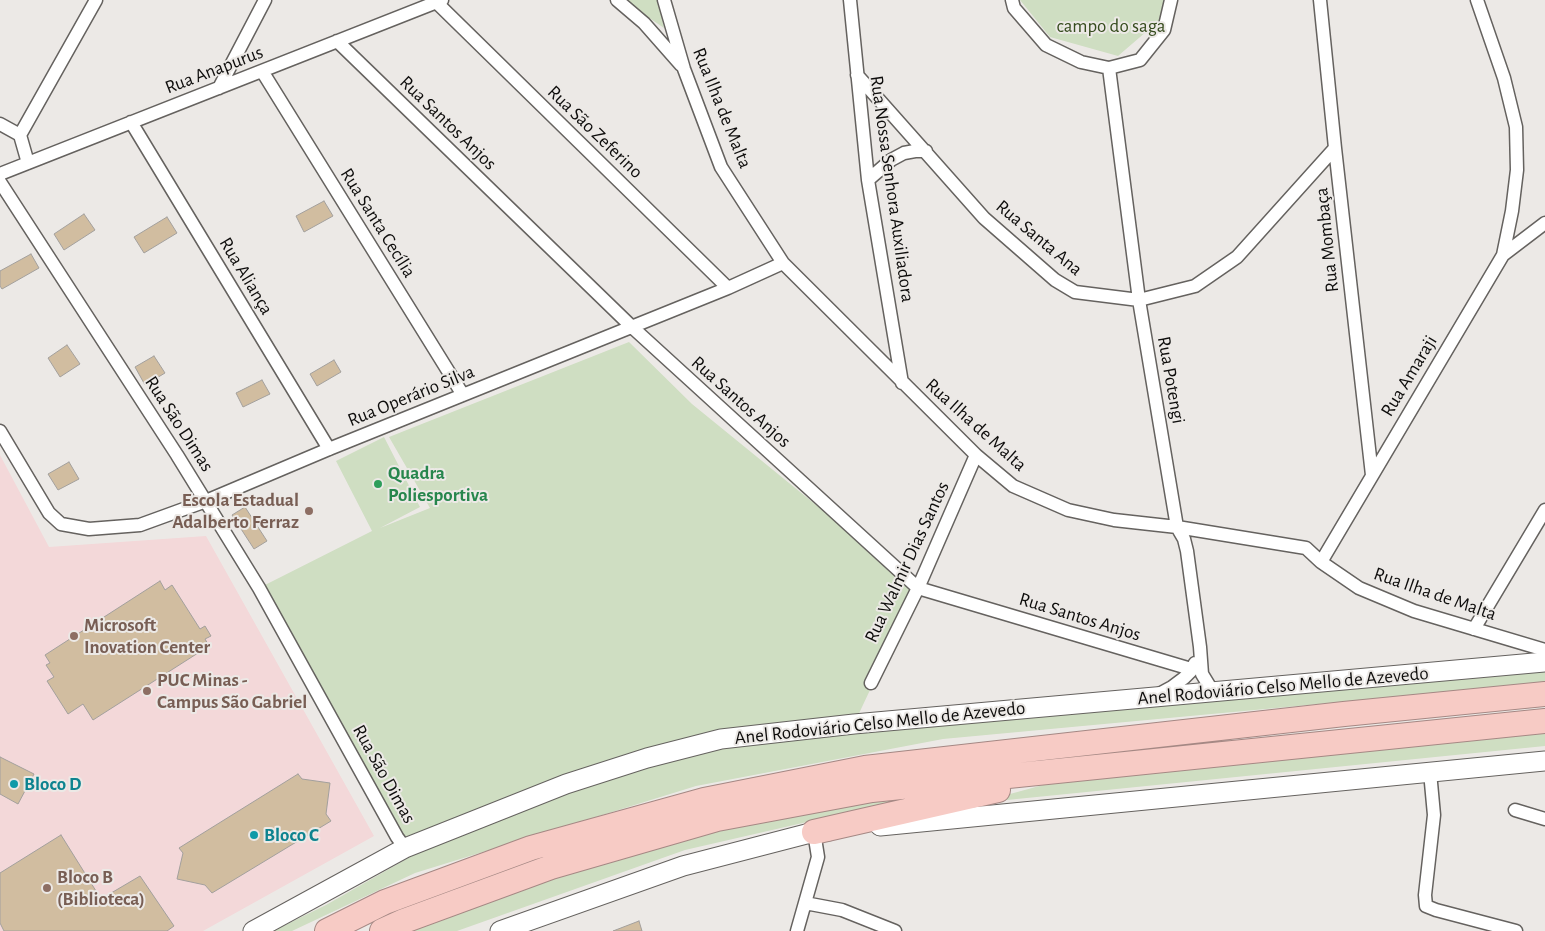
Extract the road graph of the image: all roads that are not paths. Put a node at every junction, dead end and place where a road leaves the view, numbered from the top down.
1 (96, 0) edge
2 (265, 0) edge
3 (617, 0) edge
4 (664, 0) edge
5 (850, 0) edge
6 (1012, 0) edge
7 (1172, 0) edge
8 (1320, 0) edge
9 (1477, 0) edge
10 (430, 3) edge
11 (337, 41) junction
12 (1109, 68) junction
13 (684, 69) junction
14 (262, 71) junction
15 (857, 75) junction
16 (219, 88) junction
17 (131, 122) junction
18 (0, 124) edge
19 (20, 135) junction
20 (1335, 148) junction
21 (926, 151) junction
22 (28, 163) junction
23 (0, 174) edge
24 (868, 180) junction
25 (0, 182) edge
26 (1545, 223) edge
27 (1503, 255) junction
28 (783, 262) junction
29 (728, 288) junction
30 (1139, 300) junction
31 (632, 327) junction
32 (902, 383) junction
33 (463, 395) junction
34 (0, 431) edge
35 (329, 449) junction
36 (976, 455) junction
37 (1372, 475) junction
38 (206, 501) junction
39 (1545, 510) edge
40 (1177, 527) junction
41 (1321, 562) junction
42 (918, 588) junction
43 (1474, 629) junction
44 (1200, 647) junction
45 (1545, 650) edge
46 (1545, 662) edge
47 (1191, 670) junction
48 (871, 683) dead end
49 (1213, 692) junction
50 (1543, 694) edge
51 (1153, 697) junction
52 (1543, 722) edge
53 (1545, 761) edge
54 (1090, 768) junction
55 (1430, 772) junction
56 (1515, 810) dead end
57 (1545, 819) edge
58 (814, 832) junction
59 (405, 848) junction
60 (805, 903) junction
61 (253, 931) edge
62 (327, 931) edge
63 (382, 931) edge
64 (500, 931) edge
65 (797, 931) edge
66 (895, 931) edge
67 (1516, 931) edge

1 - 19 street
2 - 16 street
3 - 13 street
4 - 13 street, Rua Ilha de Malta
5 - 15 street, Rua Nossa Senhora Auxiliadora
6 - 12 street
7 - 12 street
8 - 20 street, Rua Mombaça
9 - 27 street
10 - 11 street, Rua Anapurus
10 - 29 street, Rua São Zeferino
11 - 14 street, Rua Anapurus
11 - 31 street, Rua Santos Anjos
12 - 30 street, Rua Potengi
13 - 28 street, Rua Ilha de Malta
14 - 16 street, Rua Anapurus
14 - 33 street, Rua Santa Cecília
15 - 21 street, Rua Santa Ana
15 - 24 street, Rua Nossa Senhora Auxiliadora
16 - 17 street, Rua Anapurus
17 - 22 street, Rua Anapurus
17 - 35 street, Rua Aliança
18 - 19 street
19 - 22 street
20 - 30 street, Rua Santa Ana
20 - 37 street, Rua Mombaça
21 - 24 street
21 - 30 street, Rua Santa Ana
22 - 23 street, Rua Anapurus
24 - 32 street, Rua Nossa Senhora Auxiliadora
25 - 38 street, Rua São Dimas
26 - 27 street, Rua Amaraji
27 - 37 street, Rua Amaraji
28 - 29 street, Rua Operário Silva
28 - 32 street, Rua Ilha de Malta
29 - 31 street, Rua Operário Silva
30 - 40 street, Rua Potengi
31 - 33 street, Rua Operário Silva
31 - 42 street, Rua Santos Anjos
32 - 36 street, Rua Ilha de Malta
33 - 35 street, Rua Operário Silva
34 - 38 street, Rua Operário Silva
35 - 38 street, Rua Operário Silva
36 - 40 street, Rua Ilha de Malta
36 - 42 street, Rua Walmir Dias Santos
37 - 41 street, Rua Amaraji
38 - 59 street, Rua São Dimas
39 - 43 street
40 - 41 street, Rua Ilha de Malta
40 - 44 street, Rua Potengi
41 - 43 street, Rua Ilha de Malta
42 - 47 street, Rua Santos Anjos
42 - 48 street, Rua Walmir Dias Santos
43 - 45 street, Rua Ilha de Malta
44 - 47 street
44 - 49 street, Rua Potengi
46 - 49 main road, Anel Rodoviário Celso Mello de Azevedo
47 - 51 street
49 - 51 main road, Anel Rodoviário Celso Mello de Azevedo
50 - 62 highway, Anel Rodoviário Celso Mello de Azevedo
51 - 59 main road, Anel Rodoviário Celso Mello de Azevedo
52 - 54 highway
53 - 55 main road
54 - 58 highway
54 - 63 highway
55 - 58 main road
55 - 67 street
56 - 57 street
58 - 60 street
58 - 64 main road
59 - 61 main road, Anel Rodoviário Celso Mello de Azevedo
60 - 65 street
60 - 66 street

